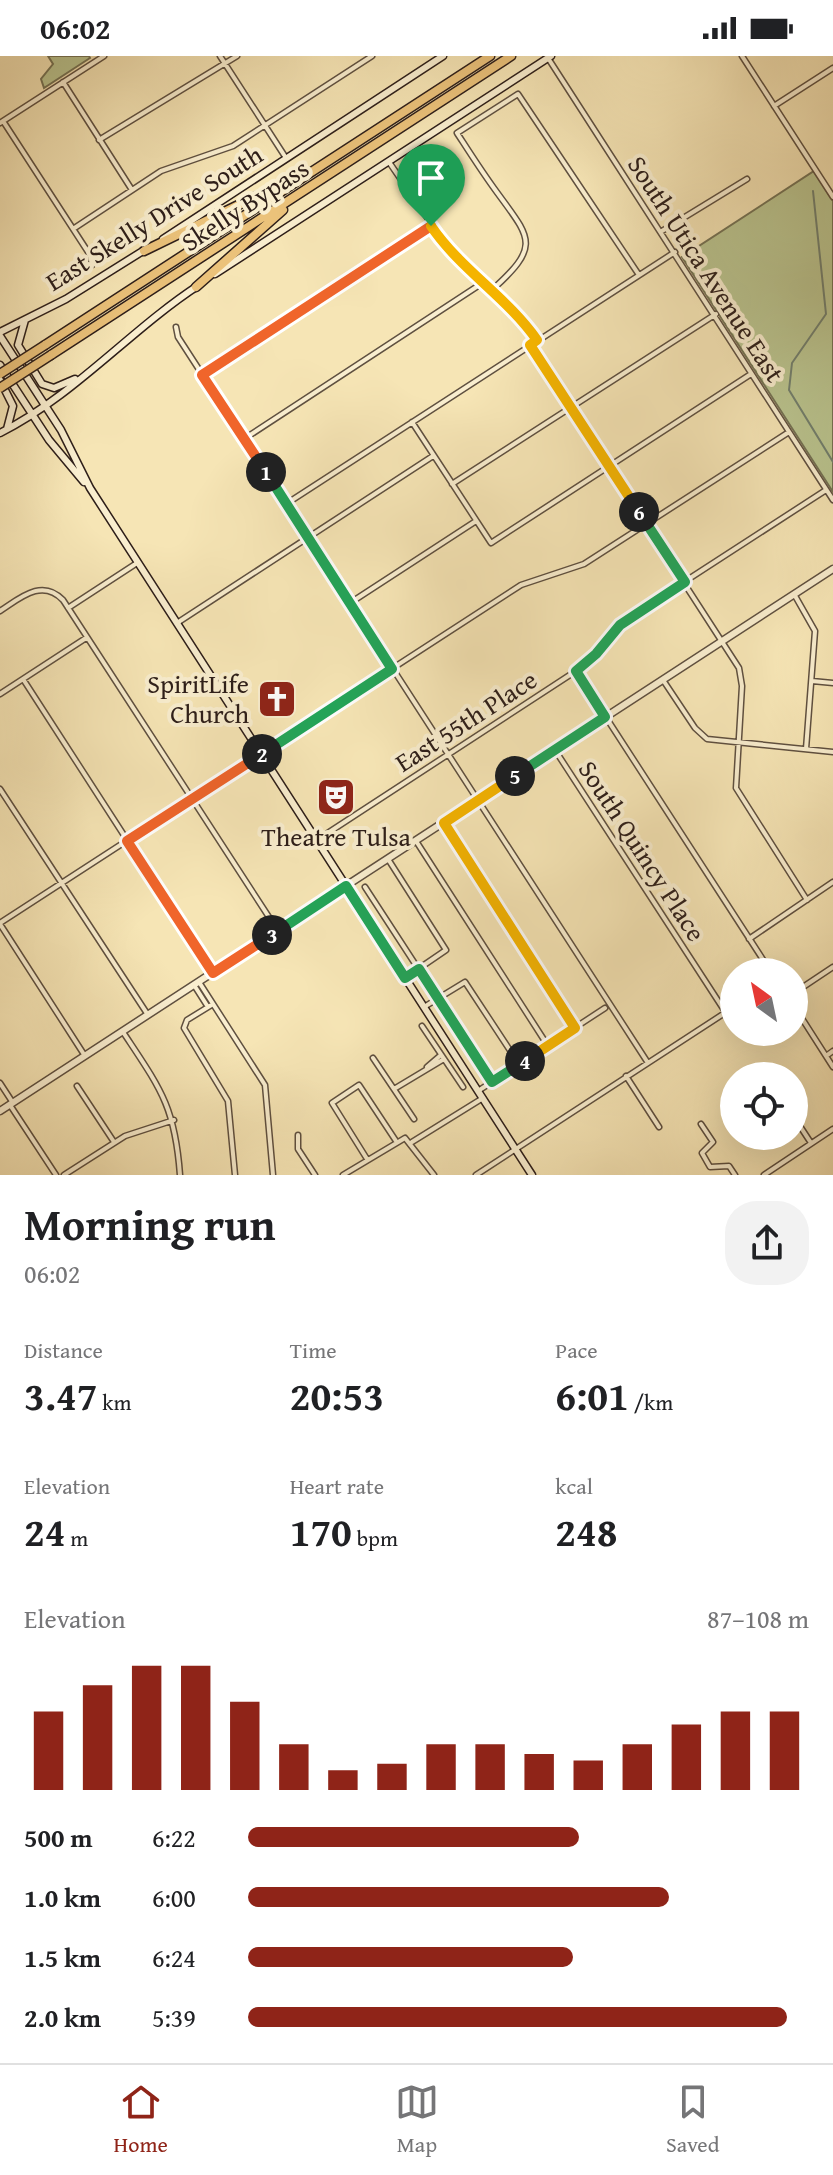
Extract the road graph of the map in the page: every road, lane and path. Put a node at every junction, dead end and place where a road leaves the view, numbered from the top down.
1 (104, 56) edge
2 (220, 56) edge
3 (237, 56) edge
4 (372, 56) edge
5 (443, 56) edge
6 (490, 56) edge
7 (511, 56) edge
8 (742, 56) edge
9 (550, 57) edge
10 (96, 58) edge
11 (225, 64) junction
12 (833, 68) edge
13 (63, 82) junction
14 (774, 106) junction
15 (2, 122) edge
16 (265, 126) junction
17 (99, 140) junction
18 (286, 158) junction
19 (389, 162) junction
20 (326, 163) junction
21 (747, 179) dead end
22 (132, 190) junction
23 (301, 193) junction
24 (833, 196) edge
25 (431, 226) junction
26 (73, 229) junction
27 (662, 231) junction
28 (144, 251) junction
29 (675, 252) junction
30 (92, 265) dead end
31 (639, 275) junction
32 (484, 282) junction
33 (196, 287) junction
34 (493, 289) junction
35 (716, 314) junction
36 (25, 320) junction
37 (176, 327) dead end
38 (0, 334) edge
39 (537, 340) junction
40 (530, 345) junction
41 (0, 365) edge
42 (751, 374) junction
43 (85, 375) junction
44 (202, 375) junction
45 (0, 377) edge
46 (0, 388) edge
47 (45, 405) junction
48 (571, 407) junction
49 (32, 414) junction
50 (412, 422) junction
51 (4, 431) edge
52 (789, 432) junction
53 (244, 439) junction
54 (434, 456) junction
55 (609, 466) junction
56 (452, 484) junction
57 (90, 488) junction
58 (826, 490) junction
59 (833, 500) edge
60 (286, 504) junction
61 (476, 521) junction
62 (647, 523) junction
63 (307, 537) junction
64 (138, 562) junction
65 (833, 569) edge
66 (685, 582) junction
67 (794, 594) junction
68 (350, 603) junction
69 (68, 608) junction
70 (0, 611) edge
71 (177, 623) junction
72 (86, 638) junction
73 (723, 641) junction
74 (392, 669) junction
75 (576, 671) junction
76 (23, 679) junction
77 (663, 680) junction
78 (812, 681) junction
79 (833, 683) edge
80 (0, 694) edge
81 (605, 717) junction
82 (737, 744) junction
83 (806, 749) junction
84 (555, 750) junction
85 (833, 752) edge
86 (262, 754) junction
87 (447, 755) junction
88 (0, 789) edge
89 (192, 799) junction
90 (478, 801) junction
91 (444, 823) junction
92 (317, 840) junction
93 (127, 841) junction
94 (416, 841) junction
95 (388, 859) junction
96 (833, 882) edge
97 (61, 883) junction
98 (346, 886) junction
99 (365, 887) dead end
100 (807, 900) junction
101 (0, 924) edge
102 (278, 931) junction
103 (749, 939) junction
104 (762, 958) edge
105 (833, 967) edge
106 (419, 969) junction
107 (213, 973) junction
108 (405, 978) junction
109 (197, 983) junction
110 (808, 984) edge
111 (438, 997) junction
112 (720, 1004) edge
113 (210, 1005) junction
114 (424, 1007) junction
115 (605, 1008) dead end
116 (148, 1015) junction
117 (720, 1017) edge
118 (422, 1026) dead end
119 (575, 1028) junction
120 (808, 1028) edge
121 (123, 1032) junction
122 (548, 1046) junction
123 (452, 1051) junction
124 (833, 1051) edge
125 (85, 1056) junction
126 (826, 1056) junction
127 (443, 1057) junction
128 (373, 1058) dead end
129 (648, 1063) junction
130 (519, 1064) junction
131 (833, 1067) edge
132 (626, 1076) junction
133 (492, 1082) junction
134 (0, 1083) edge
135 (77, 1086) dead end
136 (463, 1087) dead end
137 (394, 1089) junction
138 (480, 1095) junction
139 (12, 1104) junction
140 (0, 1111) edge
141 (414, 1119) dead end
142 (174, 1120) junction
143 (701, 1124) dead end
144 (659, 1127) dead end
145 (833, 1129) edge
146 (298, 1135) dead end
147 (808, 1138) edge
148 (396, 1141) junction
149 (114, 1142) junction
150 (412, 1142) junction
151 (811, 1143) junction
152 (516, 1149) junction
153 (367, 1159) junction
154 (56, 1175) edge
155 (64, 1175) edge
156 (180, 1175) edge
157 (235, 1175) edge
158 (273, 1175) edge
159 (315, 1175) edge
160 (343, 1175) edge
161 (434, 1175) edge
162 (476, 1175) edge
163 (532, 1175) edge
164 (735, 1175) edge
165 (764, 1175) edge

1 - 10 street
2 - 11 street
3 - 11 street
4 - 16 street
5 - 18 main road, East Skelly Drive South
6 - 20 highway, Skelly Bypass
7 - 23 highway, Skelly Bypass
8 - 14 street
9 - 19 main road
9 - 27 street, South Utica Avenue East
10 - 13 street
11 - 16 street
11 - 17 street
12 - 14 street
13 - 15 street
13 - 17 street
14 - 24 street
15 - 26 street
16 - 18 street
16 - 22 street
17 - 22 street
18 - 28 main road, East Skelly Drive South
19 - 25 street
19 - 33 main road
20 - 28 highway
20 - 45 highway, Skelly Bypass, bridge
21 - 27 street
22 - 26 street
23 - 33 highway
23 - 46 highway, Skelly Bypass, bridge
25 - 32 street
25 - 44 street
26 - 30 street
27 - 29 street, South Utica Avenue East
28 - 36 main road, East Skelly Drive South
29 - 31 street
29 - 35 street, South Utica Avenue East
31 - 34 street
31 - 39 street
32 - 34 street
32 - 53 street
33 - 43 main road
34 - 39 street
35 - 42 street, South Utica Avenue East
35 - 48 street
36 - 38 main road, East Skelly Drive South
36 - 43 main road
37 - 44 street
38 - 47 main road
39 - 40 street
40 - 48 street
40 - 50 street
41 - 49 main road
42 - 52 street, South Utica Avenue East
42 - 55 street
43 - 47 main road
44 - 53 street
45 - 51 main road
47 - 49 main road
47 - 57 main road
48 - 55 street
48 - 56 street
49 - 51 main road
49 - 57 main road
50 - 54 street
50 - 60 street
52 - 58 street, South Utica Avenue East
52 - 62 street
53 - 60 street
54 - 56 street
54 - 63 street
55 - 61 street
55 - 62 street
56 - 61 street
57 - 64 main road
58 - 59 street, South Utica Avenue East
58 - 66 street, East 55th Place
60 - 63 street
61 - 68 street
62 - 66 street
62 - 74 street
63 - 68 street
63 - 71 street
64 - 69 street
64 - 71 main road
65 - 67 main road
66 - 73 street
66 - 75 street, East 55th Place
67 - 73 main road
67 - 78 street
68 - 74 street
69 - 70 street
69 - 72 street
71 - 86 main road
72 - 76 street
72 - 89 street
73 - 77 main road
73 - 82 street
74 - 86 street
74 - 87 street
75 - 81 street
75 - 87 street, East 55th Place
76 - 80 street
76 - 93 street
77 - 81 main road
77 - 82 street
78 - 79 street
78 - 83 street
81 - 84 main road
81 - 103 street
82 - 83 street
82 - 100 street
83 - 85 street
84 - 90 main road
84 - 112 street, South Quincy Place
86 - 89 street
86 - 92 main road
87 - 90 street
87 - 92 street, East 55th Place
88 - 97 street
89 - 93 street
89 - 102 street
90 - 91 main road
90 - 129 street
91 - 94 main road
91 - 119 street
92 - 98 main road
93 - 97 street
93 - 107 street
94 - 95 main road
94 - 122 street
95 - 98 main road
95 - 106 street
96 - 100 street
97 - 101 street
97 - 116 street
98 - 102 main road
98 - 108 main road
99 - 106 street
100 - 103 street
101 - 125 street
102 - 107 main road
103 - 104 street
105 - 110 street
106 - 108 street
106 - 111 street
107 - 109 main road
108 - 114 main road
109 - 113 street
109 - 116 main road
111 - 114 street
111 - 130 street
111 - 133 street
113 - 157 street
113 - 158 street
114 - 123 main road
115 - 119 street
116 - 121 main road
117 - 129 street
118 - 127 street
119 - 122 street
120 - 126 street
121 - 125 main road
121 - 142 street
122 - 130 street
123 - 127 street
123 - 138 main road
124 - 126 street
125 - 139 main road
126 - 131 street
127 - 136 street
127 - 137 street
128 - 137 street
129 - 132 street
130 - 133 street
132 - 144 street
132 - 152 street
133 - 138 street
134 - 139 street
135 - 149 street
137 - 141 street
138 - 150 street
138 - 152 main road
139 - 140 main road
139 - 154 street
142 - 149 street
142 - 156 street
143 - 164 street
145 - 151 street
146 - 159 street
147 - 151 street
148 - 150 street
148 - 153 street
148 - 153 street
149 - 155 street
150 - 161 street
151 - 165 street
152 - 162 street
152 - 163 main road
153 - 160 street

